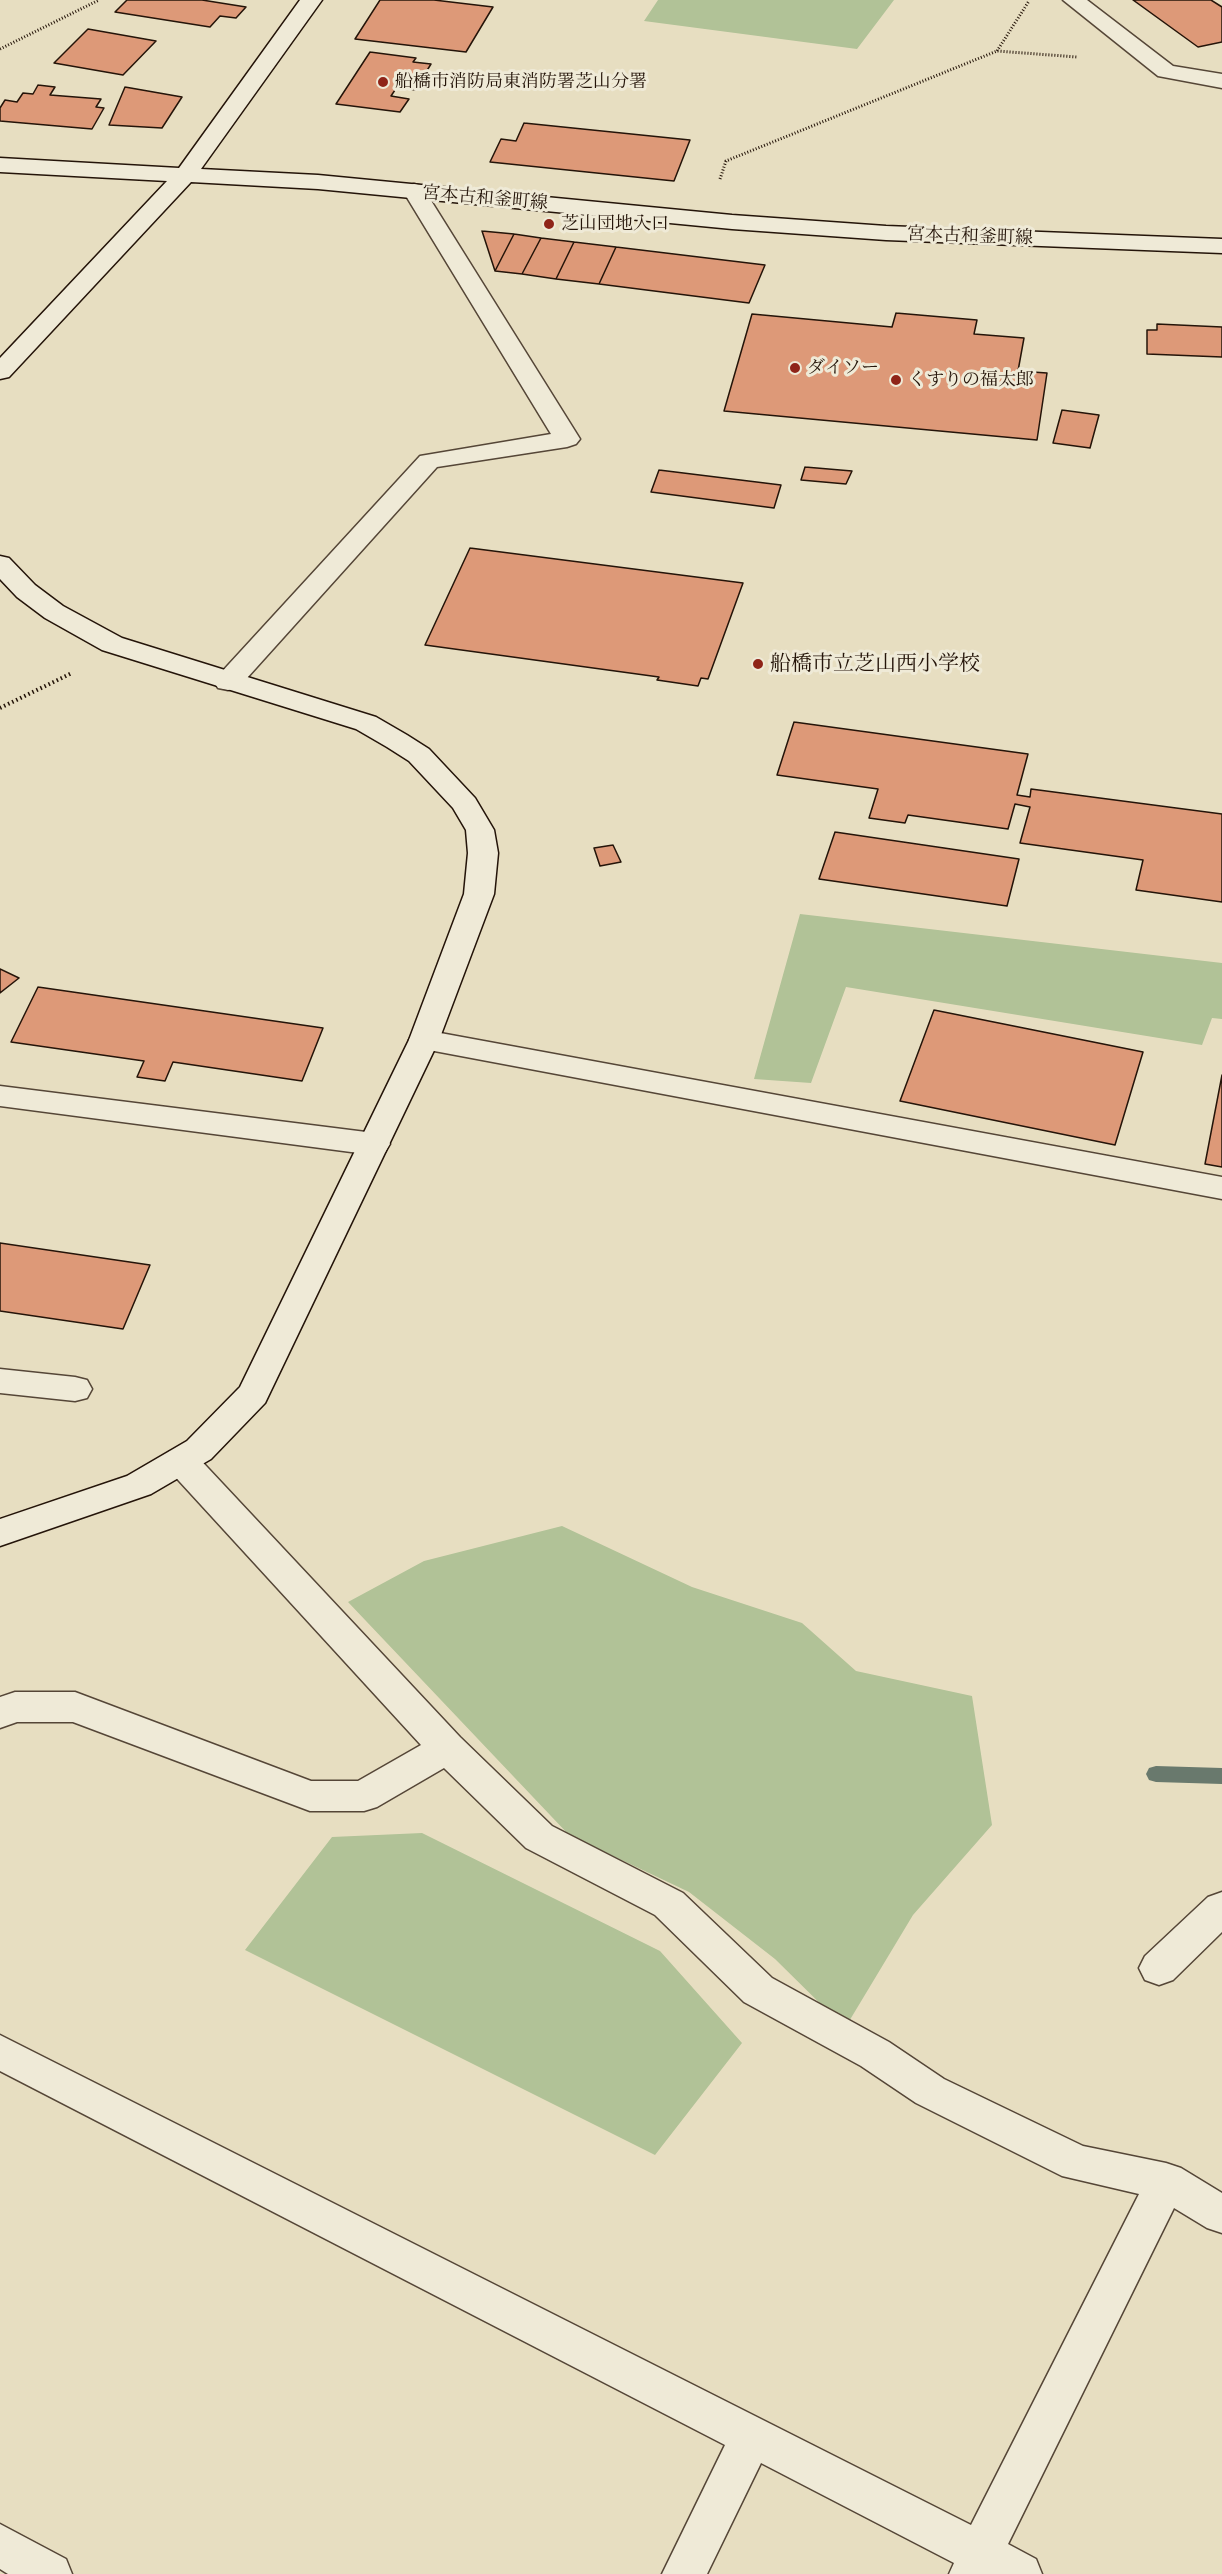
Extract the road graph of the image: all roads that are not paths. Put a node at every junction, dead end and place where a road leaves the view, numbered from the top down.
1 (311, 0) edge
2 (1074, 0) edge
3 (1222, 81) edge
4 (0, 165) edge
5 (187, 173) junction
6 (414, 191) junction
7 (1222, 246) edge
8 (0, 372) edge
9 (0, 564) edge
10 (228, 682) junction
11 (424, 1040) junction
12 (0, 1096) edge
13 (374, 1144) junction
14 (1222, 1188) edge
15 (0, 1381) edge
16 (75, 1389) dead end
17 (181, 1461) junction
18 (0, 1533) edge
19 (0, 1713) edge
20 (447, 1748) junction
21 (1222, 1908) edge
22 (1160, 1968) dead end
23 (0, 2052) edge
24 (1166, 2181) junction
25 (1222, 2215) edge
26 (751, 2438) junction
27 (0, 2546) edge
28 (975, 2563) edge
29 (50, 2574) edge
30 (684, 2574) edge
31 (1020, 2574) edge

1 - 5 street
2 - 3 street
4 - 5 street, 宮本古和釜町線
5 - 6 street, 宮本古和釜町線
5 - 8 street
6 - 7 street, 宮本古和釜町線
6 - 10 street
9 - 10 street
10 - 11 street
11 - 13 street
11 - 14 street
12 - 13 street
13 - 17 street
15 - 16 street
17 - 18 street
17 - 20 street
19 - 20 street
20 - 24 street
21 - 22 street
23 - 26 street
24 - 25 street
24 - 28 street
26 - 28 street
26 - 30 street
27 - 29 street
28 - 31 street

